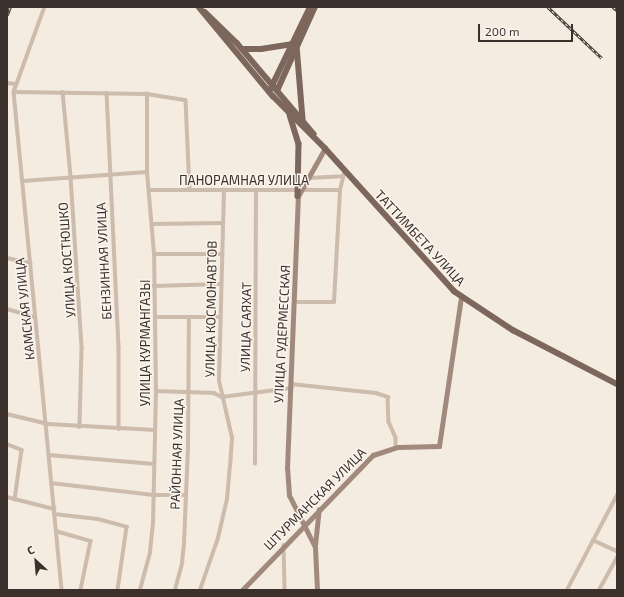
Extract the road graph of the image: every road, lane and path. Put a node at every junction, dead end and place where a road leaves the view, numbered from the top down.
1 (45, 7) edge
2 (310, 7) edge
3 (315, 7) edge
4 (200, 8) edge
5 (295, 45) junction
6 (242, 48) junction
7 (7, 83) edge
8 (15, 84) junction
9 (276, 88) junction
10 (14, 92) junction
11 (63, 92) junction
12 (107, 93) junction
13 (147, 94) junction
14 (271, 94) junction
15 (289, 113) junction
16 (303, 120) junction
17 (325, 148) junction
18 (147, 172) junction
19 (344, 173) junction
20 (110, 174) junction
21 (72, 178) junction
22 (308, 178) junction
23 (23, 181) junction
24 (149, 190) junction
25 (190, 190) junction
26 (224, 190) junction
27 (340, 190) junction
28 (256, 191) junction
29 (299, 191) junction
30 (223, 222) junction
31 (152, 224) junction
32 (154, 254) junction
33 (222, 254) junction
34 (7, 258) edge
35 (30, 263) junction
36 (221, 284) junction
37 (154, 286) junction
38 (461, 297) junction
39 (295, 302) junction
40 (7, 309) edge
41 (34, 317) junction
42 (155, 317) junction
43 (220, 317) junction
44 (189, 318) junction
45 (617, 384) edge
46 (291, 386) junction
47 (156, 392) junction
48 (254, 392) junction
49 (189, 393) junction
50 (222, 397) junction
51 (7, 414) edge
52 (48, 424) junction
53 (80, 427) junction
54 (119, 429) junction
55 (155, 430) junction
56 (7, 444) edge
57 (396, 447) junction
58 (49, 455) junction
59 (154, 464) junction
60 (255, 464) dead end
61 (51, 483) junction
62 (154, 495) junction
63 (186, 495) junction
64 (617, 495) edge
65 (7, 498) edge
66 (15, 500) junction
67 (319, 508) junction
68 (54, 509) junction
69 (54, 514) junction
70 (305, 523) junction
71 (56, 531) junction
72 (593, 540) junction
73 (284, 545) junction
74 (315, 548) junction
75 (617, 551) edge
76 (617, 557) edge
77 (62, 590) edge
78 (80, 590) edge
79 (118, 590) edge
80 (140, 590) edge
81 (175, 590) edge
82 (200, 590) edge
83 (242, 590) edge
84 (285, 590) edge
85 (317, 590) edge
86 (567, 590) edge
87 (599, 590) edge

1 - 8 street, КАМСКАЯ УЛИЦА
2 - 5 main road
3 - 5 main road
4 - 6 main road
4 - 14 main road
5 - 6 main road
5 - 9 main road
5 - 16 main road
6 - 9 main road
7 - 8 street
8 - 10 street, КАМСКАЯ УЛИЦА
9 - 14 main road
9 - 16 main road
10 - 11 street
10 - 23 street, КАМСКАЯ УЛИЦА
11 - 12 street
11 - 21 street, УЛИЦА КОСТЮШКО
12 - 13 street
12 - 20 street, БЕНЗИННАЯ УЛИЦА
13 - 18 street, УЛИЦА КУРМАНГАЗЫ
13 - 25 street
14 - 15 main road
15 - 17 main road
15 - 29 main road
16 - 17 main road
17 - 19 main road, ТАТТИМБЕТА УЛИЦА
17 - 22 main road, УЛИЦА ГУДЕРМЕССКАЯ
18 - 20 street
18 - 24 street, УЛИЦА КУРМАНГАЗЫ
19 - 22 street
19 - 27 street
19 - 38 main road, ТАТТИМБЕТА УЛИЦА
20 - 21 street
20 - 54 street, БЕНЗИННАЯ УЛИЦА
21 - 23 street
21 - 53 street, УЛИЦА КОСТЮШКО
22 - 29 main road, УЛИЦА ГУДЕРМЕССКАЯ
23 - 35 street, КАМСКАЯ УЛИЦА
24 - 25 street, ПАНОРАМНАЯ УЛИЦА
24 - 31 street, УЛИЦА КУРМАНГАЗЫ
25 - 26 street, ПАНОРАМНАЯ УЛИЦА
26 - 28 street, ПАНОРАМНАЯ УЛИЦА
26 - 30 street, УЛИЦА КОСМОНАВТОВ
27 - 29 street, ПАНОРАМНАЯ УЛИЦА
27 - 39 street
28 - 29 street, ПАНОРАМНАЯ УЛИЦА
28 - 48 street, УЛИЦА САЯХАТ
29 - 39 main road, УЛИЦА ГУДЕРМЕССКАЯ
30 - 31 street
30 - 33 street, УЛИЦА КОСМОНАВТОВ
31 - 32 street, УЛИЦА КУРМАНГАЗЫ
32 - 33 street
32 - 37 street, УЛИЦА КУРМАНГАЗЫ
33 - 36 street, УЛИЦА КОСМОНАВТОВ
34 - 35 street
35 - 41 street, КАМСКАЯ УЛИЦА
36 - 37 street
36 - 43 street, УЛИЦА КОСМОНАВТОВ
37 - 42 street, УЛИЦА КУРМАНГАЗЫ
38 - 45 main road, ТАТТИМБЕТА УЛИЦА
38 - 57 main road, ШТУРМАНСКАЯ УЛИЦА
39 - 46 main road, УЛИЦА ГУДЕРМЕССКАЯ
40 - 41 street
41 - 52 street, КАМСКАЯ УЛИЦА
42 - 44 street
42 - 47 street, УЛИЦА КУРМАНГАЗЫ
43 - 44 street
43 - 50 street, УЛИЦА КОСМОНАВТОВ
44 - 49 street, РАЙОННАЯ УЛИЦА
46 - 48 street
46 - 57 street
46 - 70 main road, УЛИЦА ГУДЕРМЕССКАЯ
47 - 49 street
47 - 55 street, УЛИЦА КУРМАНГАЗЫ
48 - 50 street
48 - 60 street, УЛИЦА САЯХАТ
49 - 50 street
49 - 63 street, РАЙОННАЯ УЛИЦА
50 - 82 street, УЛИЦА КОСМОНАВТОВ
51 - 52 street
52 - 53 street
52 - 58 street, КАМСКАЯ УЛИЦА
53 - 54 street
54 - 55 street
55 - 59 street, УЛИЦА КУРМАНГАЗЫ
56 - 66 street
57 - 67 main road, ШТУРМАНСКАЯ УЛИЦА
58 - 59 street
58 - 61 street, КАМСКАЯ УЛИЦА
59 - 62 street, УЛИЦА КУРМАНГАЗЫ
61 - 62 street
61 - 68 street, КАМСКАЯ УЛИЦА
62 - 63 street
62 - 80 street, УЛИЦА КУРМАНГАЗЫ
63 - 81 street, РАЙОННАЯ УЛИЦА
64 - 72 street
65 - 66 street
66 - 68 street
67 - 70 main road, ШТУРМАНСКАЯ УЛИЦА
67 - 74 main road
68 - 69 street, КАМСКАЯ УЛИЦА
69 - 71 street, КАМСКАЯ УЛИЦА
69 - 79 street
70 - 73 main road, ШТУРМАНСКАЯ УЛИЦА
70 - 74 main road, УЛИЦА ГУДЕРМЕССКАЯ
71 - 77 street, КАМСКАЯ УЛИЦА
71 - 78 street
72 - 75 street
72 - 86 street
73 - 83 main road, ШТУРМАНСКАЯ УЛИЦА
73 - 84 street
74 - 85 main road
76 - 87 street

